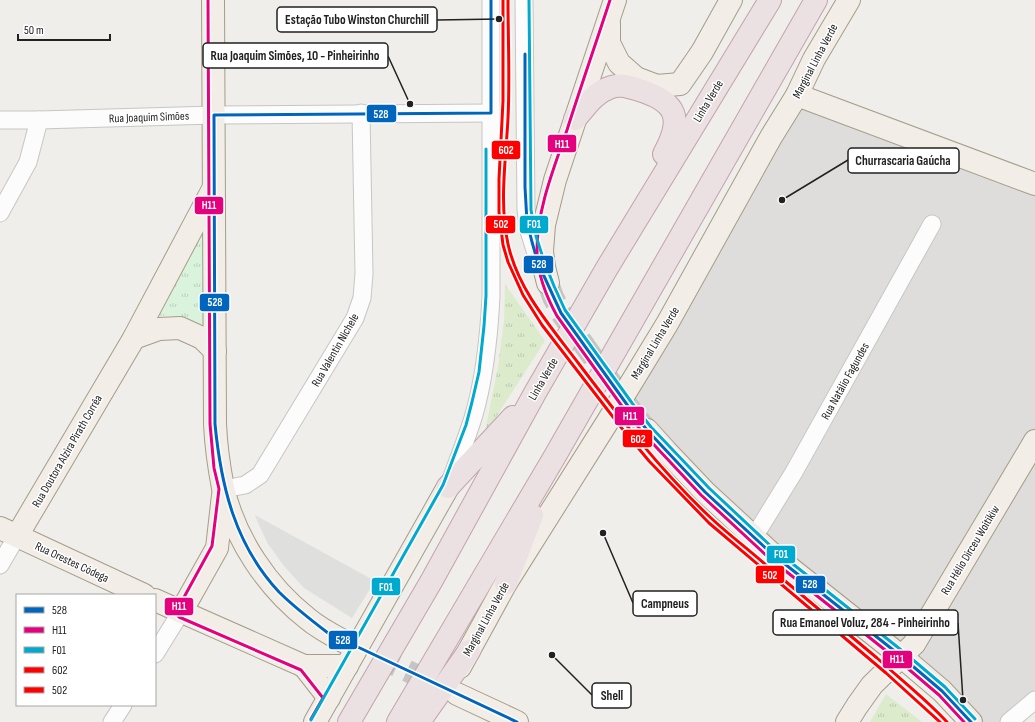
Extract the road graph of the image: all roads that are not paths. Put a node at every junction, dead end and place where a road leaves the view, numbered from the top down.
1 (213, 0) edge
2 (491, 0) edge
3 (524, 0) edge
4 (615, 0) edge
5 (731, 0) edge
6 (770, 0) edge
7 (816, 0) edge
8 (849, 0) edge
9 (608, 20) junction
10 (797, 95) junction
11 (361, 113) junction
12 (491, 113) junction
13 (214, 115) junction
14 (575, 119) junction
15 (0, 120) edge
16 (39, 120) junction
17 (1035, 184) edge
18 (214, 188) junction
19 (0, 213) edge
20 (932, 224) dead end
21 (607, 268) junction
22 (548, 283) joint
23 (134, 338) junction
24 (215, 351) junction
25 (535, 392) junction
26 (647, 430) tunnel mouth
27 (1035, 441) edge
28 (555, 456) junction
29 (448, 487) junction
30 (224, 489) junction
31 (8, 532) edge
32 (754, 537) junction
33 (246, 546) junction
34 (217, 548) junction
35 (0, 565) edge
36 (506, 583) junction
37 (142, 594) edge
38 (156, 600) edge
39 (181, 612) junction
40 (347, 643) tunnel mouth
41 (469, 651) junction
42 (156, 652) edge
43 (902, 657) junction
44 (304, 666) junction
45 (348, 666) junction
46 (457, 694) tunnel mouth
47 (329, 698) junction
48 (1035, 700) edge
49 (122, 706) edge
50 (112, 722) edge
51 (315, 722) edge
52 (349, 722) edge
53 (398, 722) edge
54 (419, 722) edge
55 (429, 722) edge
56 (516, 722) edge
57 (847, 722) edge
58 (971, 722) edge
59 (1009, 722) edge

1 - 13 main road
2 - 12 street
3 - 22 street
4 - 9 main road
5 - 9 main road
6 - 21 highway, Linha Verde
7 - 28 highway
8 - 10 main road, Marginal Linha Verde
9 - 14 main road
10 - 17 main road
10 - 36 main road, Marginal Linha Verde
11 - 12 street, Rua Joaquim Simões
11 - 13 street, Rua Joaquim Simões
11 - 30 street, Rua Valentin Nichele
12 - 29 street
13 - 16 street, Rua Joaquim Simões
13 - 18 main road
14 - 21 highway
14 - 22 main road
15 - 16 street, Rua Joaquim Simões
16 - 19 street
18 - 23 main road, Rua Doutora Alzira Pirath Corrêa
18 - 24 main road
20 - 32 street, Rua Natálio Fagundes
21 - 25 highway, Linha Verde
23 - 24 main road
23 - 31 main road, Rua Doutora Alzira Pirath Corrêa
24 - 30 main road
25 - 29 highway
25 - 52 highway, Linha Verde
26 - 32 main road
27 - 43 main road, Rua Hélio Dirceu Woitikiw
28 - 36 highway
28 - 53 highway
29 - 45 main road
30 - 33 main road
30 - 34 main road
31 - 35 street, Rua Doutora Alzira Pirath Corrêa
31 - 37 main road, Rua Orestes Códega
32 - 43 main road
33 - 34 main road
33 - 40 main road
34 - 39 main road
36 - 41 main road, Marginal Linha Verde
38 - 39 main road
39 - 42 street
39 - 44 main road
41 - 54 highway
41 - 55 main road, Marginal Linha Verde
43 - 57 main road, Rua Hélio Dirceu Woitikiw
43 - 58 main road
44 - 45 main road
44 - 47 main road
45 - 47 main road
46 - 56 main road
47 - 51 main road
48 - 59 street
49 - 50 street

